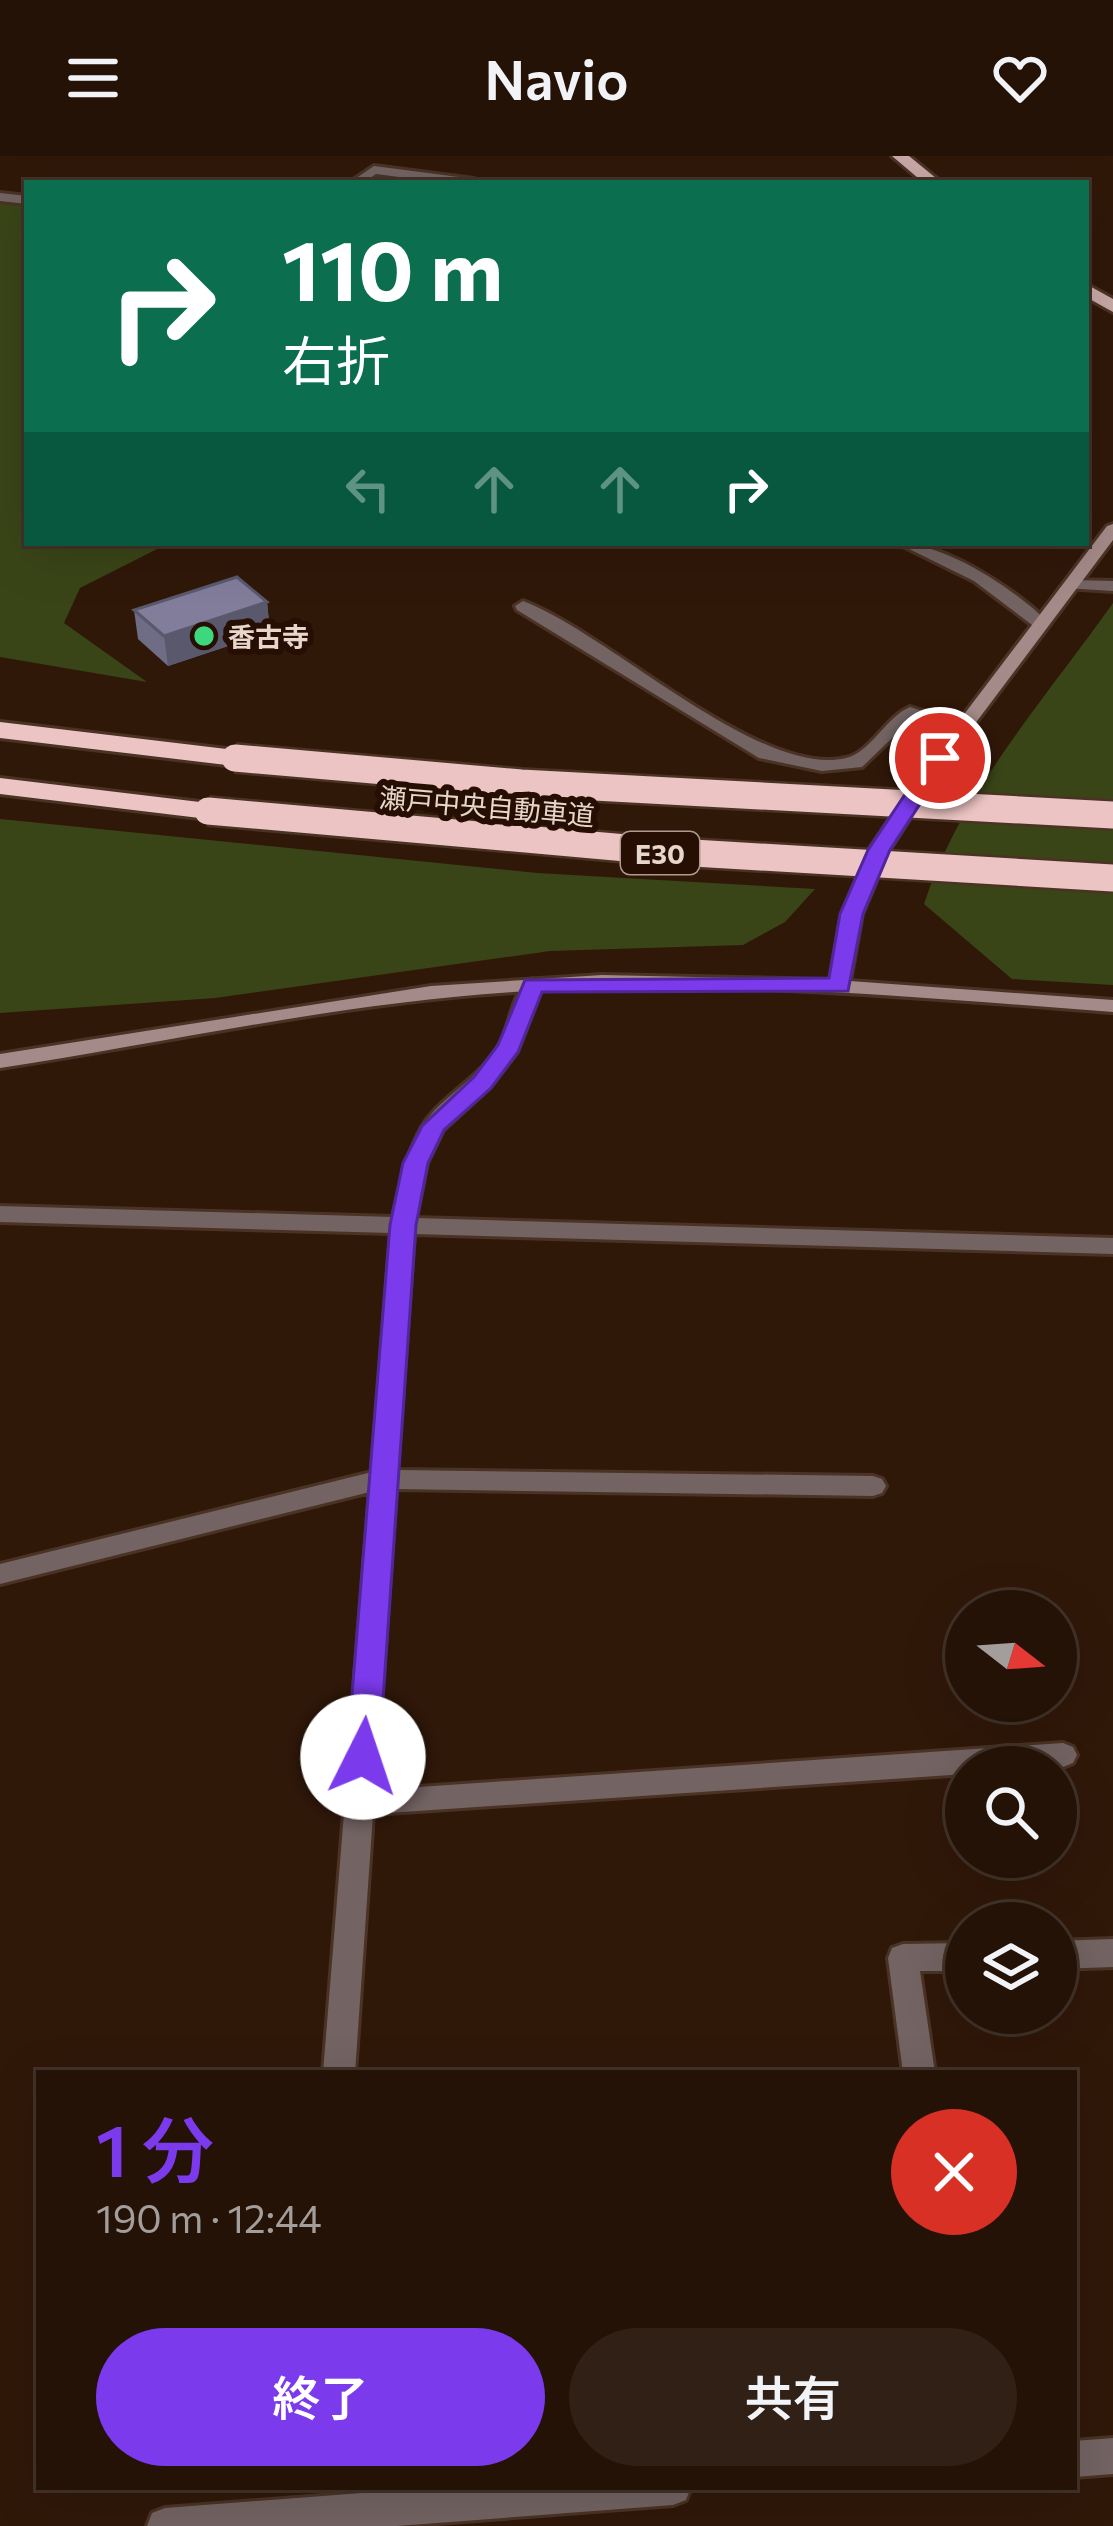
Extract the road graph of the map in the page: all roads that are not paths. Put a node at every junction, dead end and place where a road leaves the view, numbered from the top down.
1 (900, 156) edge
2 (359, 180) edge
3 (451, 180) edge
4 (930, 180) edge
5 (1113, 530) edge
6 (911, 546) edge
7 (1071, 584) junction
8 (1113, 586) edge
9 (523, 606) dead end
10 (1042, 624) junction
11 (964, 727) junction
12 (0, 730) edge
13 (0, 786) edge
14 (1113, 815) edge
15 (1113, 878) edge
16 (533, 985) junction
17 (839, 986) junction
18 (1113, 1006) edge
19 (0, 1061) edge
20 (0, 1214) edge
21 (403, 1225) junction
22 (1113, 1246) edge
23 (383, 1479) junction
24 (873, 1486) dead end
25 (0, 1574) edge
26 (945, 1763) edge
27 (359, 1803) junction
28 (1113, 1953) edge
29 (1077, 1954) edge
30 (945, 1957) edge
31 (340, 2070) edge
32 (919, 2070) edge
33 (1113, 2456) edge
34 (1077, 2459) edge
35 (623, 2490) edge
36 (308, 2509) edge
37 (165, 2526) edge

1 - 4 main road
2 - 3 street
5 - 7 street
6 - 10 street
7 - 8 street
7 - 10 street
9 - 11 street
10 - 11 street
11 - 17 street
12 - 14 highway, 瀬戸中央自動車道 / E30, bridge
13 - 15 highway, 瀬戸中央自動車道 / E30, bridge
16 - 17 street
16 - 19 street
16 - 21 street
17 - 18 street
20 - 21 street
21 - 22 street
21 - 23 street
23 - 24 street
23 - 25 street
23 - 27 street
26 - 27 street
27 - 31 street
28 - 29 street
30 - 32 street
33 - 34 street
35 - 36 street
36 - 37 street

